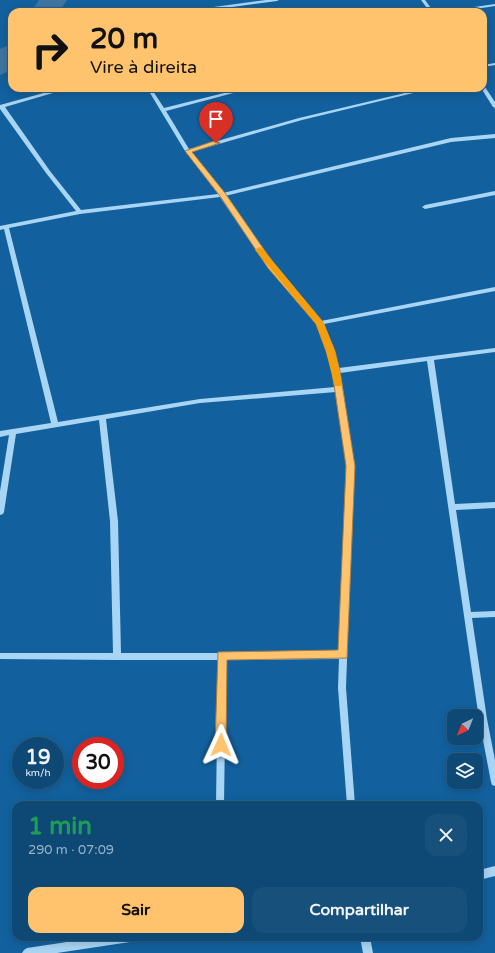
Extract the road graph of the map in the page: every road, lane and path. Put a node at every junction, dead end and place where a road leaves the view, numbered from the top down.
1 (277, 0) edge
2 (495, 5) edge
3 (215, 8) edge
4 (474, 8) edge
5 (54, 92) edge
6 (151, 92) edge
7 (234, 92) edge
8 (415, 92) edge
9 (486, 92) edge
10 (495, 106) edge
11 (1, 107) edge
12 (162, 110) junction
13 (495, 136) edge
14 (188, 151) junction
15 (495, 193) edge
16 (222, 195) junction
17 (426, 207) dead end
18 (80, 212) junction
19 (3, 228) edge
20 (495, 289) edge
21 (320, 323) junction
22 (495, 350) edge
23 (430, 358) junction
24 (336, 371) junction
25 (339, 389) junction
26 (102, 417) junction
27 (55, 425) junction
28 (13, 433) junction
29 (0, 434) edge
30 (495, 505) edge
31 (452, 507) junction
32 (0, 512) edge
33 (495, 614) edge
34 (468, 615) junction
35 (222, 655) junction
36 (343, 655) junction
37 (0, 656) edge
38 (117, 657) junction
39 (495, 782) edge
40 (220, 801) edge
41 (351, 801) edge
42 (495, 871) edge
43 (483, 874) edge
44 (112, 941) edge
45 (366, 941) edge
46 (70, 950) edge
47 (27, 953) edge
48 (368, 953) edge

1 - 3 street
2 - 4 street
5 - 11 street
6 - 12 street
7 - 12 street
8 - 14 street
9 - 10 street
11 - 18 street
12 - 14 street
13 - 16 street
14 - 16 street
15 - 17 street
16 - 18 street
16 - 21 street
18 - 19 street
19 - 27 street
20 - 21 street
21 - 24 street
22 - 23 street
23 - 24 street
23 - 31 street
24 - 25 street
25 - 26 street
25 - 36 street
26 - 27 street
26 - 38 street
27 - 28 street
28 - 29 street
28 - 32 street
30 - 31 street
31 - 34 street
33 - 34 street
34 - 39 street
35 - 36 street
35 - 38 street
35 - 40 street
36 - 41 street
37 - 38 street
42 - 43 street
44 - 46 street
45 - 48 street
46 - 47 street

